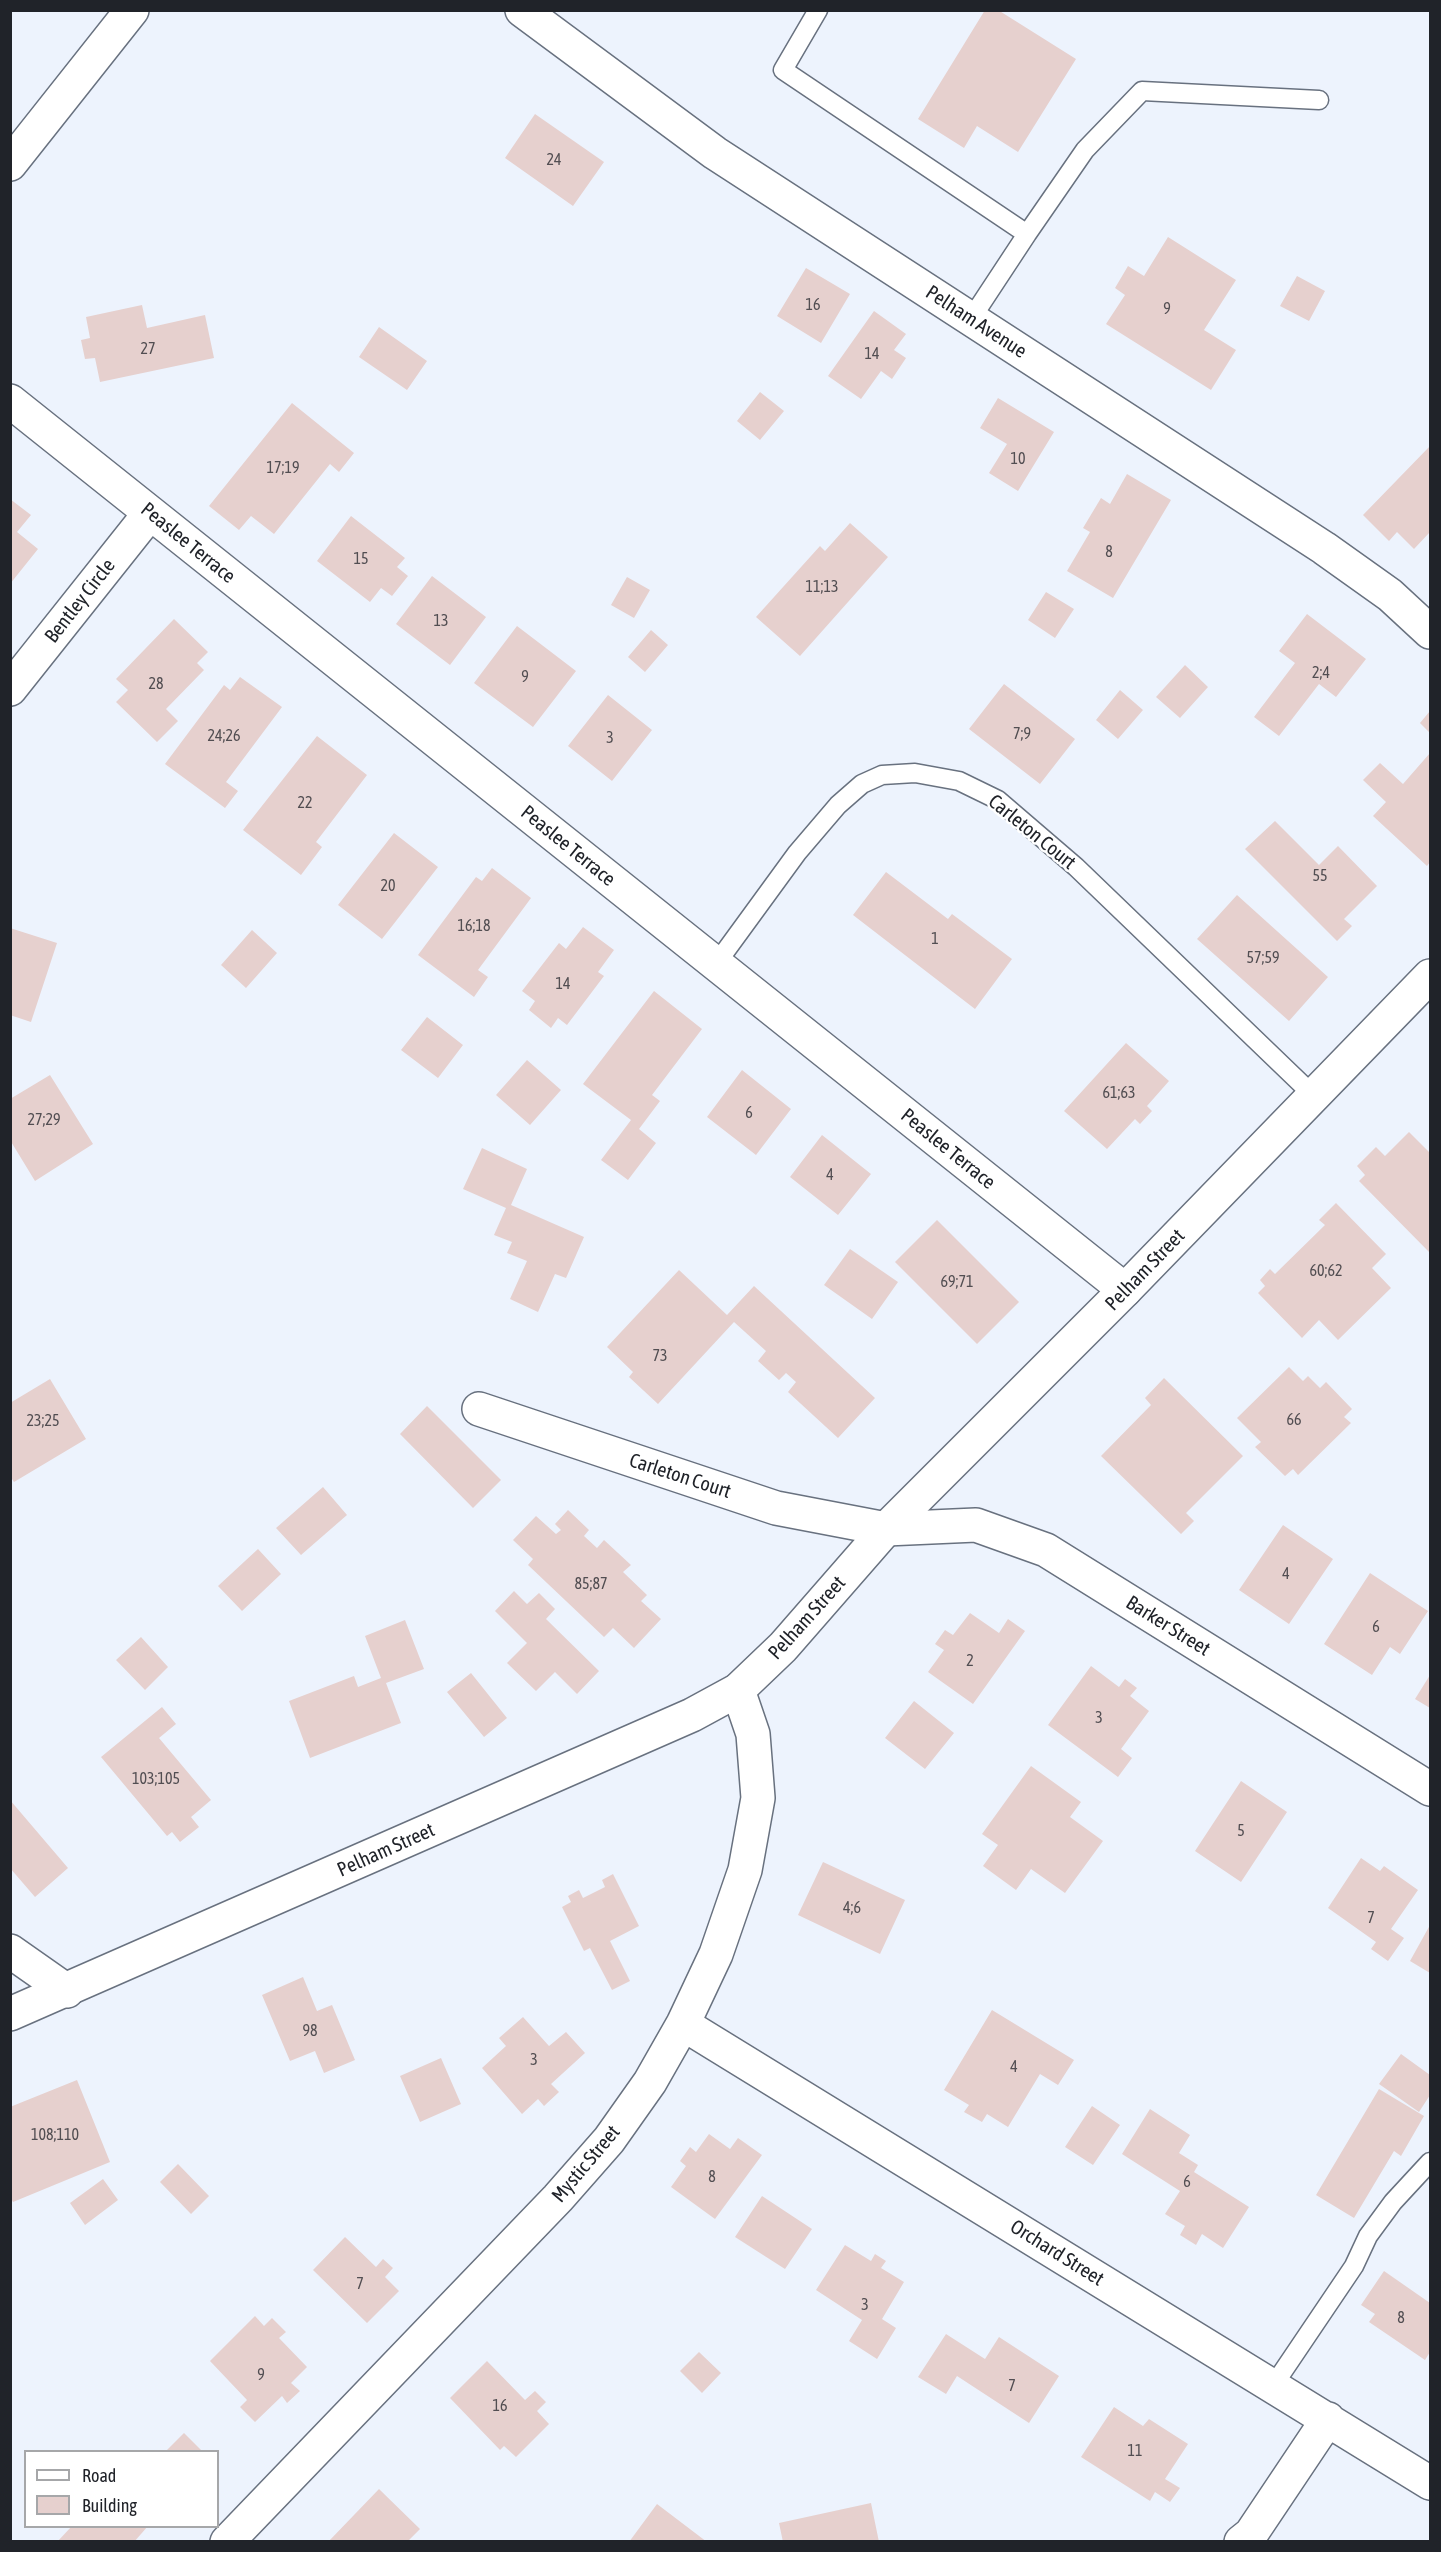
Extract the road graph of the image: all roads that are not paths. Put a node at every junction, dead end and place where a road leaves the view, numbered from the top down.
1 (132, 10) edge
2 (522, 10) edge
3 (818, 10) edge
4 (1319, 100) dead end
5 (10, 164) edge
6 (1026, 234) junction
7 (971, 319) junction
8 (10, 401) edge
9 (150, 513) junction
10 (1431, 632) edge
11 (10, 690) edge
12 (716, 964) junction
13 (1431, 976) edge
14 (1314, 1096) junction
15 (1125, 1290) junction
16 (479, 1409) dead end
17 (886, 1529) junction
18 (738, 1690) junction
19 (1431, 1789) edge
20 (10, 1951) edge
21 (67, 1991) junction
22 (10, 2014) edge
23 (683, 2024) junction
24 (1431, 2162) edge
25 (1273, 2386) junction
26 (1328, 2419) junction
27 (1431, 2482) edge
28 (227, 2541) edge
29 (1241, 2541) edge

1 - 5 street
2 - 7 street, Pelham Avenue
3 - 6 lane
4 - 6 lane
6 - 7 lane
7 - 10 street, Pelham Avenue
8 - 9 street, Peaslee Terrace
9 - 11 street, Bentley Circle
9 - 12 street, Peaslee Terrace
12 - 14 lane, Carleton Court
12 - 15 street, Peaslee Terrace
13 - 14 street, Pelham Street
14 - 15 street, Pelham Street
15 - 17 street, Pelham Street
16 - 17 street, Carleton Court
17 - 18 street, Pelham Street
17 - 19 street, Barker Street
18 - 21 street, Pelham Street
18 - 23 street, Mystic Street
20 - 21 street
21 - 22 street, Pelham Street
23 - 25 street, Orchard Street
23 - 28 street, Mystic Street
24 - 25 lane
25 - 26 street, Orchard Street
26 - 27 street, Orchard Street
26 - 29 street

